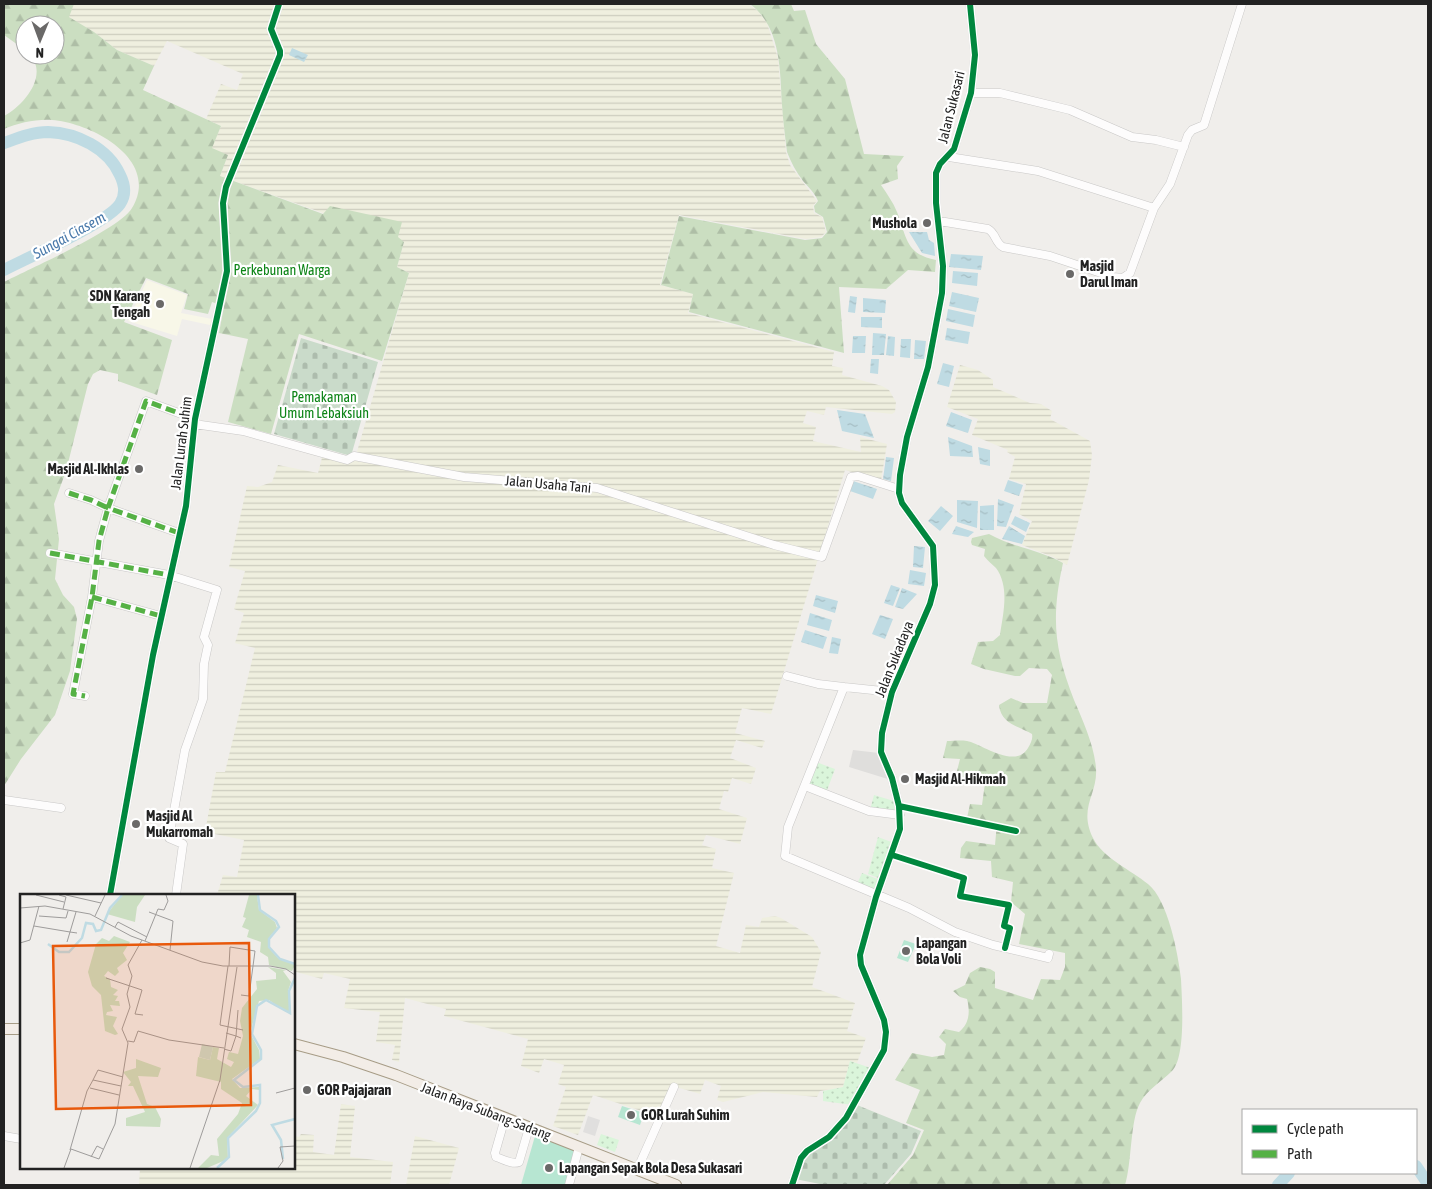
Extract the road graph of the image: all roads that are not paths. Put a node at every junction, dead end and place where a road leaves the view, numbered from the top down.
1 (279, 4) edge
2 (970, 4) edge
3 (1242, 4) edge
4 (971, 93) junction
5 (1184, 147) junction
6 (949, 157) junction
7 (1154, 208) junction
8 (939, 221) junction
9 (195, 422) junction
10 (899, 489) junction
11 (70, 493) dead end
12 (108, 508) junction
13 (179, 533) junction
14 (50, 554) dead end
15 (96, 561) junction
16 (169, 575) junction
17 (92, 597) junction
18 (160, 616) junction
19 (787, 676) dead end
20 (844, 687) junction
21 (892, 692) junction
22 (85, 696) dead end
23 (805, 786) junction
24 (4, 800) edge
25 (61, 808) dead end
26 (900, 815) junction
27 (110, 894) edge
28 (176, 894) edge
29 (877, 894) junction
30 (1048, 954) dead end
31 (4, 1029) edge
32 (20, 1029) edge
33 (295, 1044) edge
34 (674, 1087) dead end
35 (505, 1118) junction
36 (529, 1128) junction
37 (4, 1136) edge
38 (20, 1138) edge
39 (579, 1147) junction
40 (637, 1170) junction
41 (569, 1185) edge
42 (676, 1185) edge
43 (792, 1185) edge

1 - 9 street, Jalan Lurah Suhim
2 - 4 street, Jalan Sukasari
3 - 5 street
4 - 5 street
4 - 6 street, Jalan Sukasari
5 - 7 street
6 - 7 street
6 - 8 street, Jalan Sukadaya
7 - 8 street
8 - 10 street, Jalan Sukadaya
9 - 10 street, Jalan Usaha Tani
9 - 12 street, Jalan Usaha Tani
9 - 13 street, Jalan Lurah Suhim
10 - 21 street, Jalan Sukadaya
11 - 12 street
12 - 13 street
12 - 15 street
13 - 16 street, Jalan Lurah Suhim
14 - 15 street
15 - 16 street
15 - 17 street
16 - 18 street, Jalan Lurah Suhim
16 - 28 street
17 - 18 street
17 - 22 street
18 - 27 street, Jalan Lurah Suhim
19 - 20 street
20 - 21 street
20 - 23 street
21 - 26 street, Jalan Sukadaya
23 - 26 street
23 - 29 street
24 - 25 street
26 - 29 street, Jalan Sukadaya
29 - 30 street
29 - 43 street, Jalan Sukadaya
31 - 32 main road
33 - 35 main road, Jalan Raya Subang-Sadang
34 - 40 street
35 - 36 main road, Jalan Raya Subang-Sadang
35 - 36 street
36 - 39 main road, Jalan Raya Subang-Sadang
37 - 38 street
39 - 40 main road, Jalan Raya Subang-Sadang
39 - 41 street
40 - 42 main road, Jalan Raya Subang-Sadang

